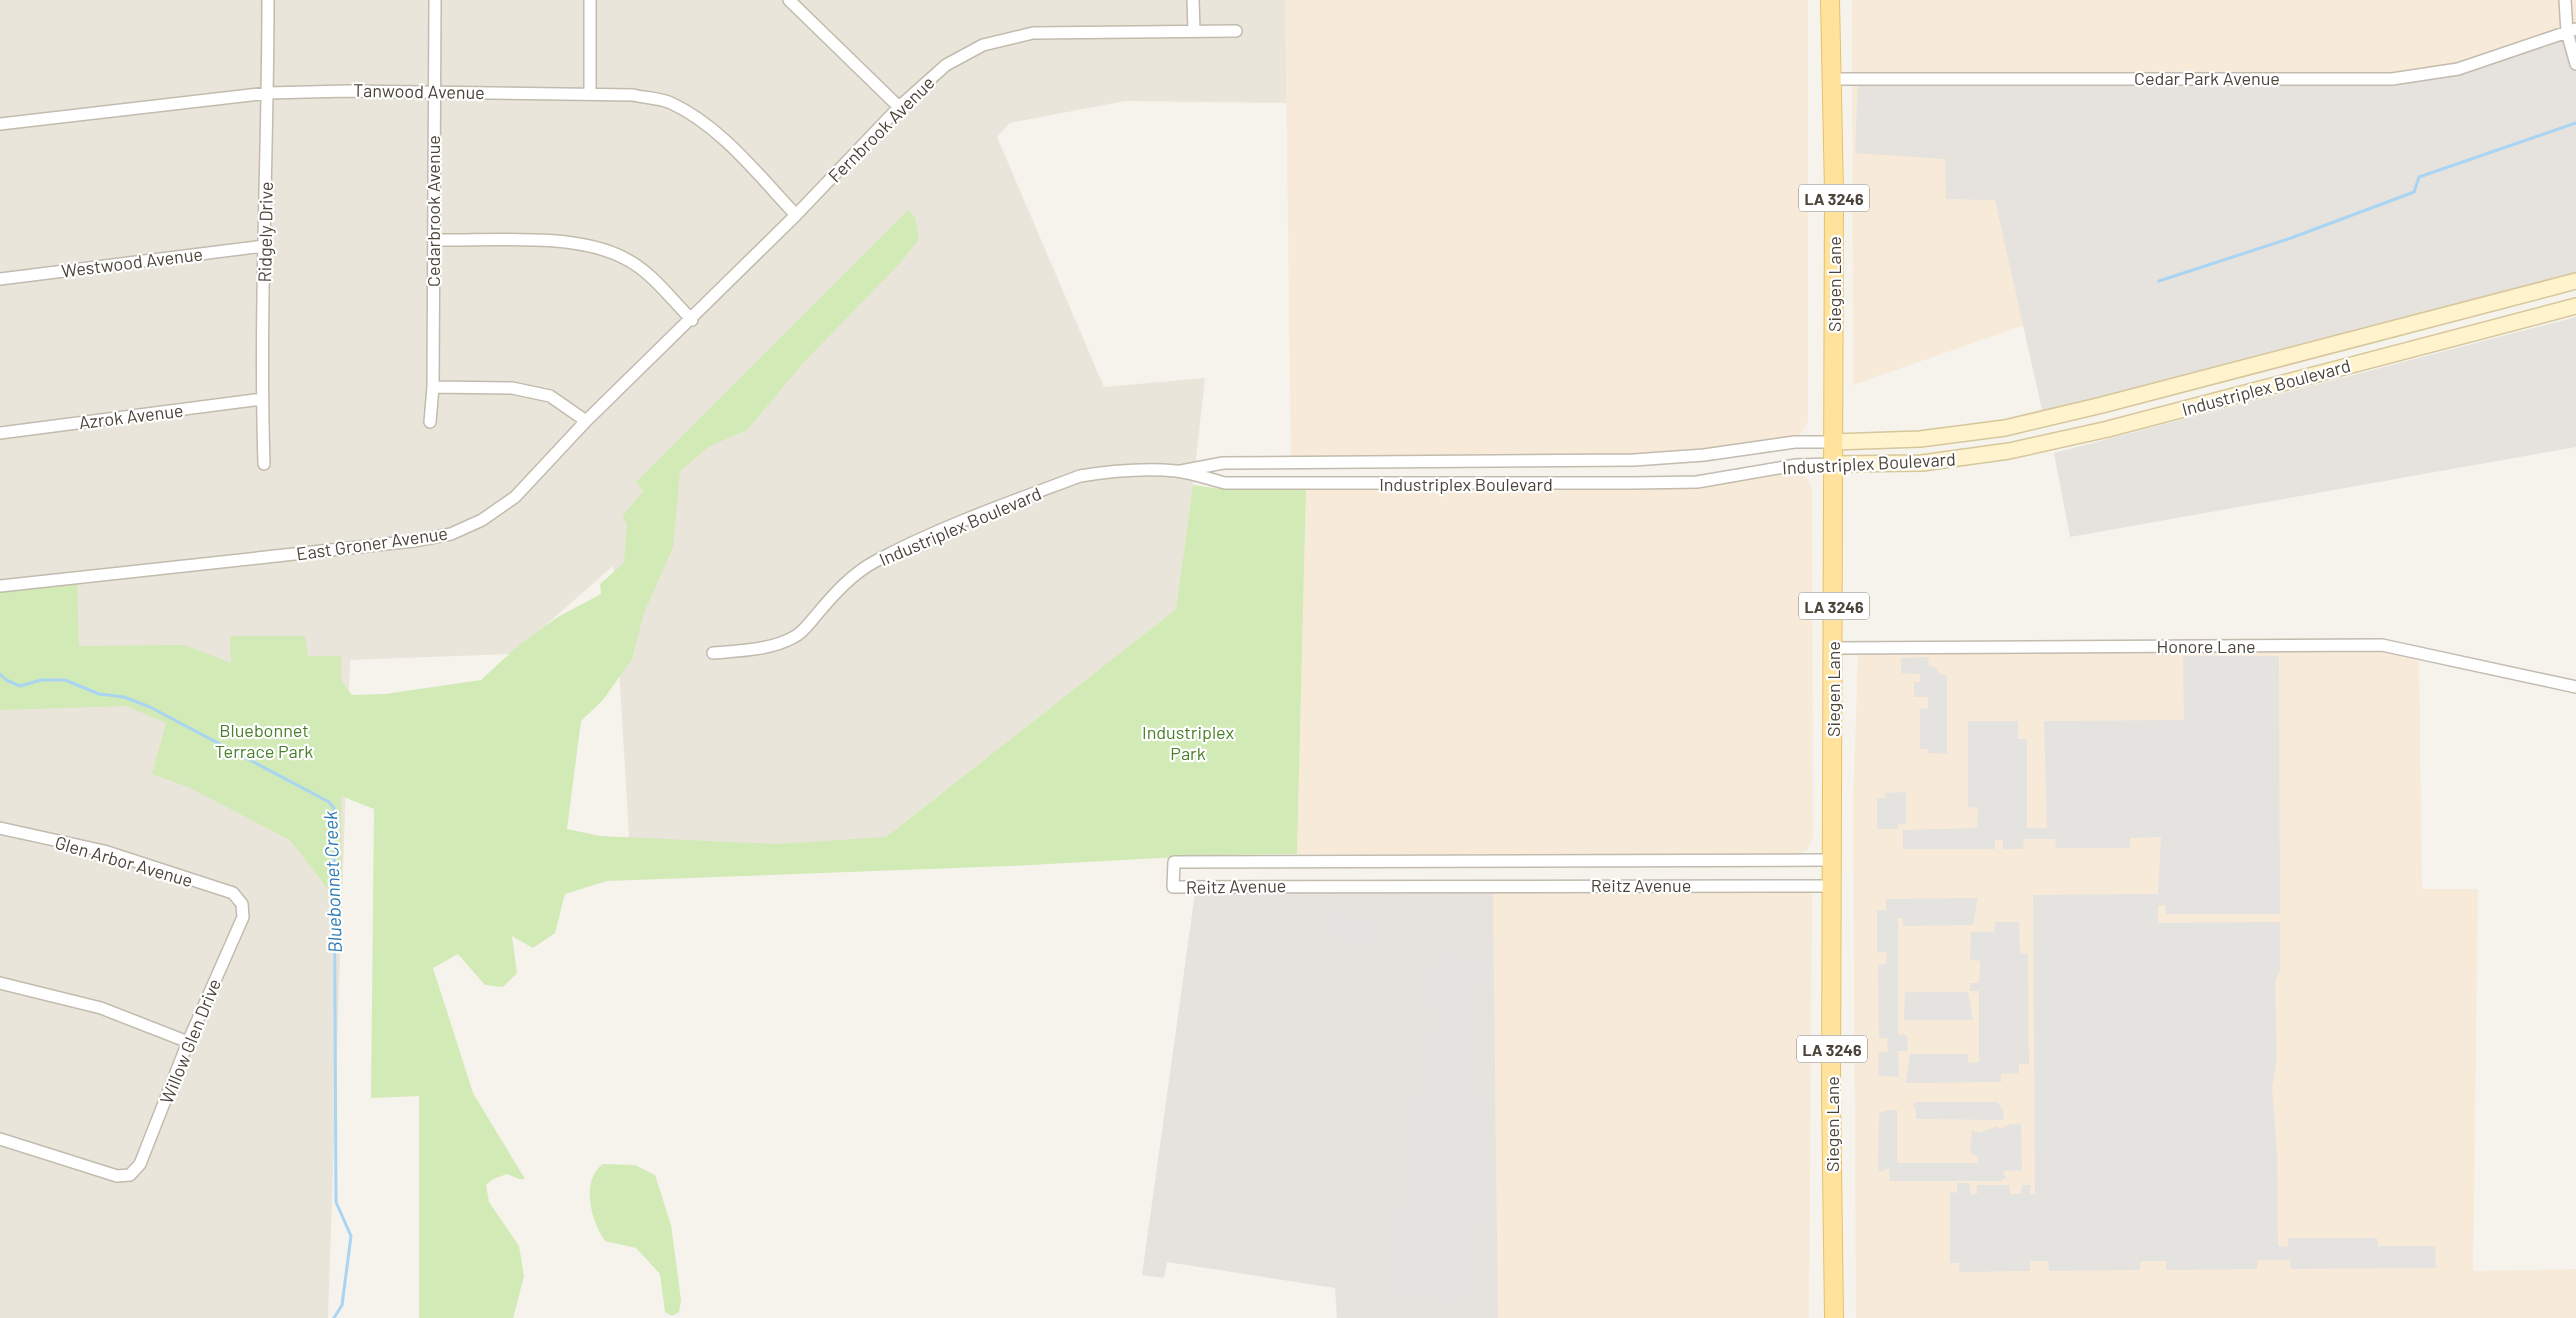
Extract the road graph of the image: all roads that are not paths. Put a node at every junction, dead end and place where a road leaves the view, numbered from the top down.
1 (268, 0) edge
2 (435, 0) edge
3 (590, 0) edge
4 (789, 0) edge
5 (1193, 0) edge
6 (1830, 0) edge
7 (2565, 0) edge
8 (1194, 30) junction
9 (2572, 30) edge
10 (1236, 31) dead end
11 (2576, 64) edge
12 (1831, 79) junction
13 (434, 92) junction
14 (268, 93) junction
15 (590, 93) junction
16 (898, 107) junction
17 (0, 124) edge
18 (796, 215) junction
19 (433, 240) junction
20 (264, 246) junction
21 (0, 279) edge
22 (2576, 281) edge
23 (2576, 306) edge
24 (692, 320) junction
25 (432, 387) junction
26 (262, 399) junction
27 (586, 421) junction
28 (430, 422) dead end
29 (0, 433) edge
30 (1834, 442) junction
31 (264, 464) dead end
32 (1834, 464) junction
33 (1177, 471) junction
34 (0, 586) edge
35 (1832, 648) junction
36 (713, 653) dead end
37 (2576, 687) edge
38 (0, 828) edge
39 (1832, 860) junction
40 (1832, 886) junction
41 (242, 904) joint
42 (0, 983) edge
43 (188, 1042) junction
44 (0, 1139) edge
45 (1834, 1318) edge

1 - 14 street, Ridgely Drive
2 - 13 street, Cedarbrook Avenue
3 - 15 street
4 - 16 street
5 - 8 street
6 - 12 main road, Siegen Lane / LA 3246
7 - 9 street
8 - 10 street, Fernbrook Avenue
8 - 16 street, Fernbrook Avenue
9 - 11 street
9 - 12 street, Cedar Park Avenue
12 - 30 main road, Siegen Lane / LA 3246
13 - 14 street, Tanwood Avenue
13 - 15 street, Tanwood Avenue
13 - 19 street, Cedarbrook Avenue
14 - 17 street, Tanwood Avenue
14 - 20 street, Ridgely Drive
15 - 18 street, Tanwood Avenue
16 - 18 street, Fernbrook Avenue
18 - 24 street, Fernbrook Avenue
19 - 24 street
19 - 25 street, Cedarbrook Avenue
20 - 21 street, Westwood Avenue
20 - 26 street, Ridgely Drive
22 - 30 street, Industriplex Boulevard
23 - 32 street, Industriplex Boulevard
24 - 27 street, East Groner Avenue
25 - 27 street
25 - 28 street, Cedarbrook Avenue
26 - 29 street, Azrok Avenue
26 - 31 street, Ridgely Drive
27 - 34 street, East Groner Avenue
30 - 32 main road, Siegen Lane / LA 3246
30 - 33 street, Industriplex Boulevard
32 - 33 street, Industriplex Boulevard
32 - 35 main road, Siegen Lane / LA 3246
33 - 36 street, Industriplex Boulevard
35 - 37 street, Honore Lane
35 - 39 main road, Siegen Lane / LA 3246
38 - 41 street, Glen Arbor Avenue
39 - 40 main road, Siegen Lane / LA 3246
39 - 40 street, Reitz Avenue
40 - 45 main road, Siegen Lane / LA 3246
41 - 43 street, Willow Glen Drive
42 - 43 street
43 - 44 street, Willow Glen Drive

